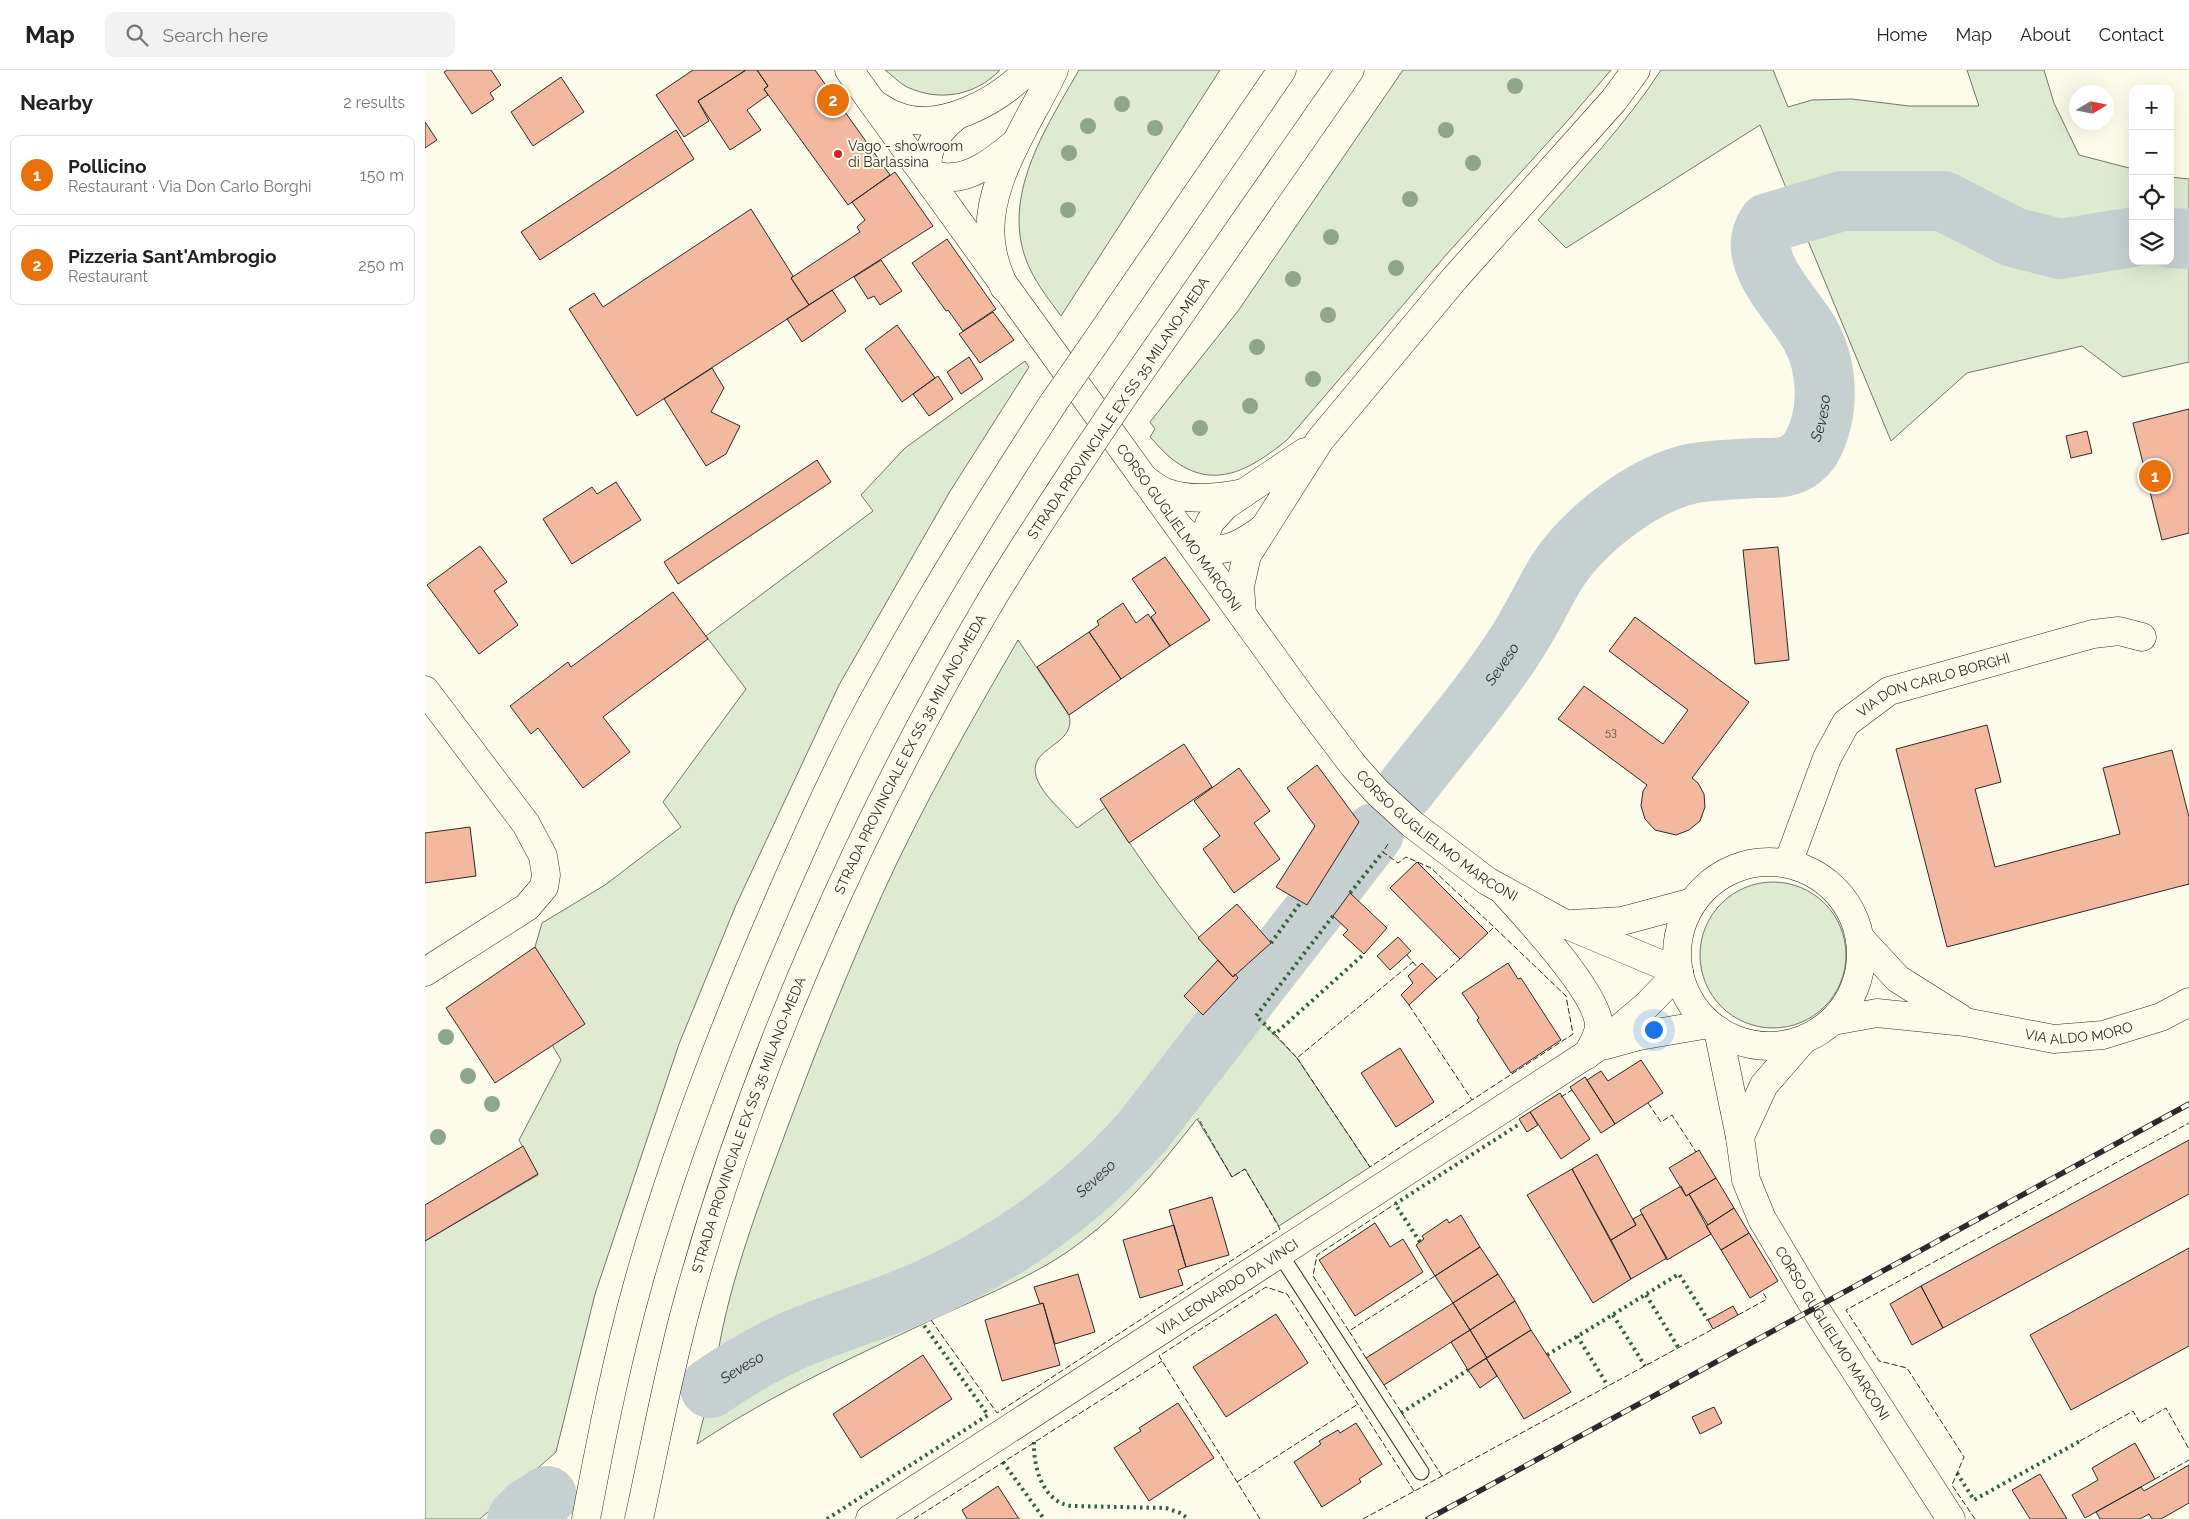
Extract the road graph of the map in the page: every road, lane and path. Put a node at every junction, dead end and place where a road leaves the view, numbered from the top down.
1 (849, 70) edge
2 (1028, 70) edge
3 (1055, 70) edge
4 (1266, 70) edge
5 (1282, 70) edge
6 (1350, 70) edge
7 (1368, 70) edge
8 (1637, 70) edge
9 (873, 104) junction
10 (955, 116) junction
11 (1244, 125) junction
12 (1015, 143) junction
13 (1289, 158) junction
14 (926, 174) junction
15 (1004, 287) junction
16 (1320, 440) junction
17 (1144, 479) junction
18 (1244, 493) junction
19 (1263, 528) junction
20 (1206, 557) junction
21 (1242, 614) junction
22 (2142, 638) dead end
23 (425, 690) edge
24 (1788, 863) junction
25 (1505, 892) junction
26 (1693, 902) junction
27 (1567, 925) junction
28 (1860, 938) junction
29 (425, 972) edge
30 (1679, 972) junction
31 (2189, 1002) edge
32 (1833, 1020) junction
33 (1965, 1022) junction
34 (1714, 1027) junction
35 (1803, 1040) junction
36 (1591, 1052) junction
37 (1741, 1137) junction
38 (1280, 1254) junction
39 (1421, 1472) dead end
40 (588, 1511) edge
41 (639, 1519) edge
42 (870, 1519) edge
43 (1951, 1519) edge

1 - 9 main road, CORSO GUGLIELMO MARCONI
2 - 10 main road
3 - 12 main road
4 - 11 main road
5 - 11 main road
6 - 13 main road, STRADA PROVINCIALE EX SS 35 MILANO-MEDA
7 - 13 main road
8 - 16 main road
9 - 10 main road
9 - 14 main road, CORSO GUGLIELMO MARCONI
10 - 14 main road
11 - 40 main road, bridge
12 - 14 main road
12 - 15 main road
13 - 41 main road, STRADA PROVINCIALE EX SS 35 MILANO-MEDA, bridge
14 - 15 main road, CORSO GUGLIELMO MARCONI
15 - 17 main road, CORSO GUGLIELMO MARCONI
16 - 18 main road
16 - 19 main road
17 - 18 main road
17 - 20 main road, CORSO GUGLIELMO MARCONI
18 - 20 main road
19 - 20 main road
19 - 21 main road
20 - 21 main road, CORSO GUGLIELMO MARCONI
21 - 25 main road, CORSO GUGLIELMO MARCONI
22 - 24 main road, VIA DON CARLO BORGHI
23 - 29 main road
24 - 26 main road
24 - 28 main road
25 - 27 main road, CORSO GUGLIELMO MARCONI
25 - 36 main road
26 - 27 main road
26 - 30 main road
27 - 30 main road, CORSO GUGLIELMO MARCONI
28 - 32 main road
28 - 33 main road, VIA ALDO MORO
30 - 34 main road
30 - 36 main road
31 - 33 main road, VIA ALDO MORO
32 - 33 main road, VIA ALDO MORO
32 - 35 main road
34 - 35 main road
34 - 36 main road
34 - 37 main road, CORSO GUGLIELMO MARCONI
35 - 37 main road
36 - 38 main road, VIA LEONARDO DA VINCI
37 - 43 main road, CORSO GUGLIELMO MARCONI
38 - 39 lane
38 - 42 main road, VIA LEONARDO DA VINCI

